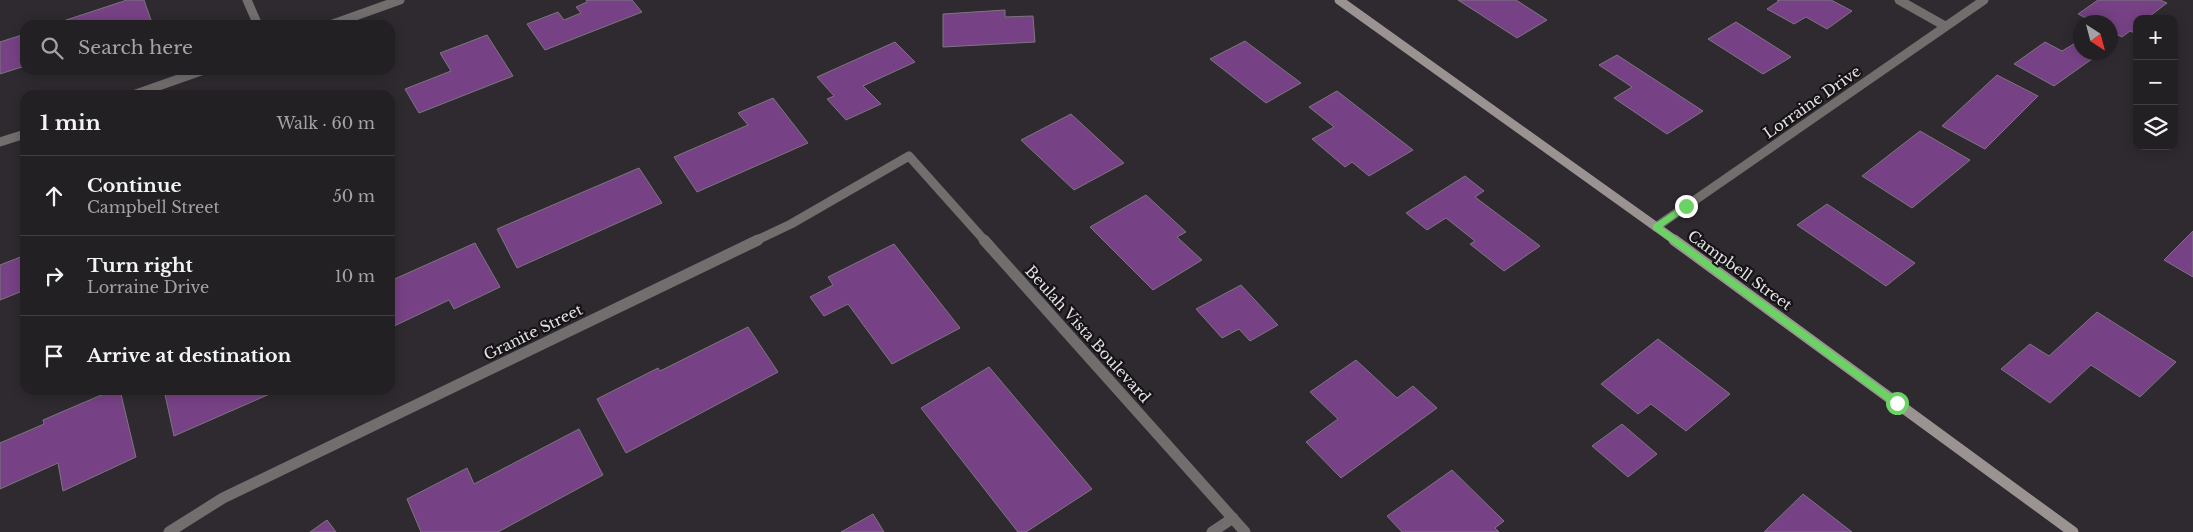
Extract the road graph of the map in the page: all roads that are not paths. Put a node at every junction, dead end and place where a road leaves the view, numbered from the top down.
1 (247, 0) edge
2 (400, 0) edge
3 (1339, 0) edge
4 (1899, 0) edge
5 (1984, 0) edge
6 (256, 20) edge
7 (344, 20) edge
8 (1945, 26) junction
9 (190, 75) edge
10 (147, 90) edge
11 (20, 136) edge
12 (0, 142) edge
13 (909, 156) joint
14 (1656, 227) junction
15 (1233, 518) junction
16 (169, 532) edge
17 (1212, 532) edge
18 (1246, 532) edge
19 (2073, 532) edge

1 - 6 street
2 - 7 street
3 - 14 main road, Campbell Street
4 - 8 street
5 - 8 street, Lorraine Drive
8 - 14 street, Lorraine Drive
9 - 10 street
11 - 12 street
13 - 15 street, Beulah Vista Boulevard
13 - 16 street, Granite Street
14 - 19 main road, Campbell Street
15 - 17 street
15 - 18 street, Beulah Vista Boulevard

